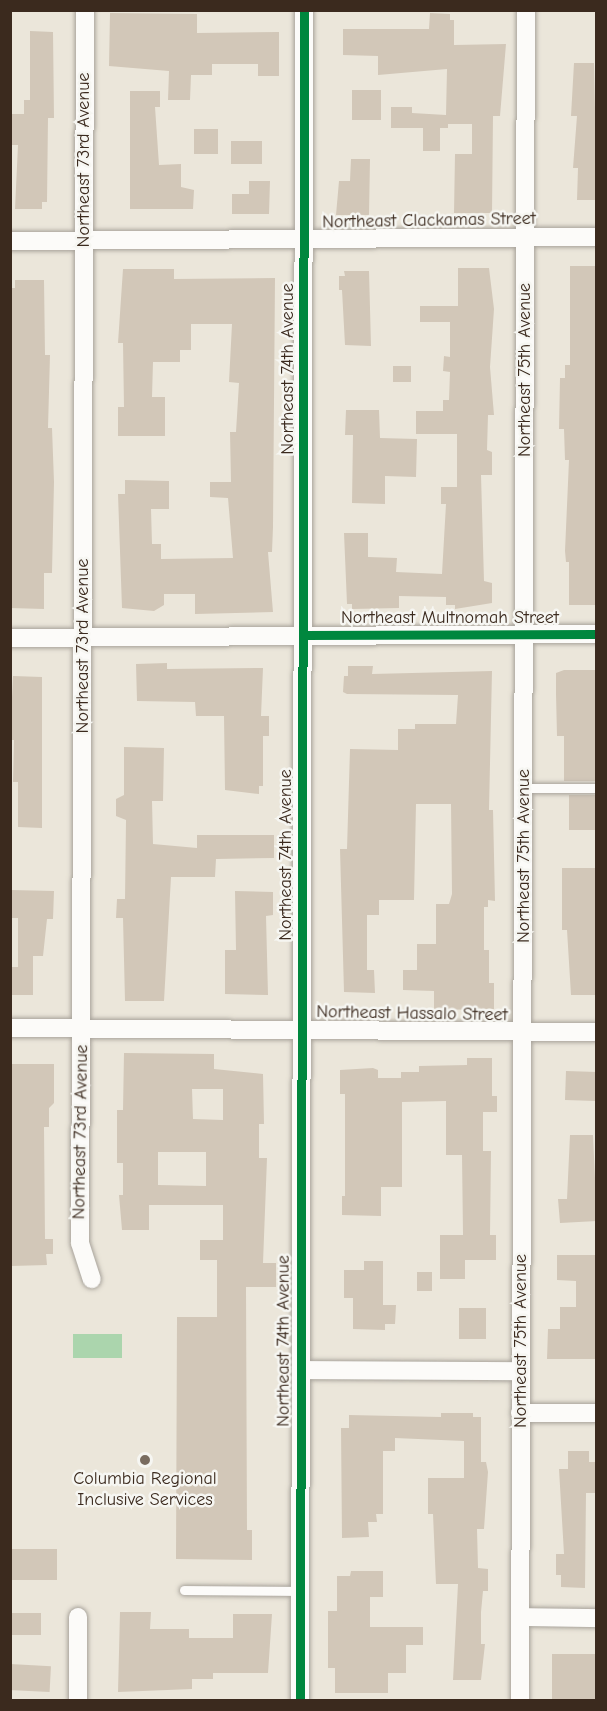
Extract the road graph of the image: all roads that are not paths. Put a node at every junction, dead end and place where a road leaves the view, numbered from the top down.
1 (85, 10) edge
2 (304, 10) edge
3 (526, 10) edge
4 (525, 237) junction
5 (597, 237) edge
6 (304, 239) junction
7 (10, 241) edge
8 (84, 241) junction
9 (597, 634) edge
10 (304, 635) junction
11 (525, 635) junction
12 (83, 637) junction
13 (10, 638) edge
14 (524, 788) junction
15 (594, 788) dead end
16 (10, 1028) edge
17 (82, 1028) junction
18 (302, 1029) junction
19 (523, 1032) junction
20 (597, 1032) edge
21 (92, 1279) dead end
22 (301, 1370) junction
23 (521, 1371) junction
24 (520, 1413) junction
25 (597, 1413) edge
26 (184, 1590) dead end
27 (300, 1591) junction
28 (78, 1617) dead end
29 (520, 1617) junction
30 (597, 1618) edge
31 (78, 1701) edge
32 (300, 1701) edge
33 (520, 1701) edge

1 - 8 street, Northeast 73rd Avenue
2 - 6 street, Northeast 74th Avenue
3 - 4 street, Northeast 75th Avenue
4 - 5 street, Northeast Clackamas Street
4 - 6 street, Northeast Clackamas Street
4 - 11 street, Northeast 75th Avenue
6 - 8 street, Northeast Clackamas Street
6 - 10 street, Northeast 74th Avenue
7 - 8 street, Northeast Clackamas Street
8 - 12 street, Northeast 73rd Avenue
9 - 11 street, Northeast Multnomah Street
10 - 11 street, Northeast Multnomah Street
10 - 12 street, Northeast Multnomah Street
10 - 18 street, Northeast 74th Avenue
11 - 14 street, Northeast 75th Avenue
12 - 13 street, Northeast Multnomah Street
12 - 17 street, Northeast 73rd Avenue
14 - 15 lane
14 - 19 street, Northeast 75th Avenue
16 - 17 street, Northeast Hassalo Street
17 - 18 street, Northeast Hassalo Street
17 - 21 street, Northeast 73rd Avenue
18 - 19 street, Northeast Hassalo Street
18 - 22 street, Northeast 74th Avenue
19 - 20 street, Northeast Hassalo Street
19 - 23 street, Northeast 75th Avenue
22 - 23 street
22 - 27 street, Northeast 74th Avenue
23 - 24 street, Northeast 75th Avenue
24 - 25 street
24 - 29 street, Northeast 75th Avenue
26 - 27 lane
27 - 32 street, Northeast 74th Avenue
28 - 31 street
29 - 30 street
29 - 33 street, Northeast 75th Avenue

